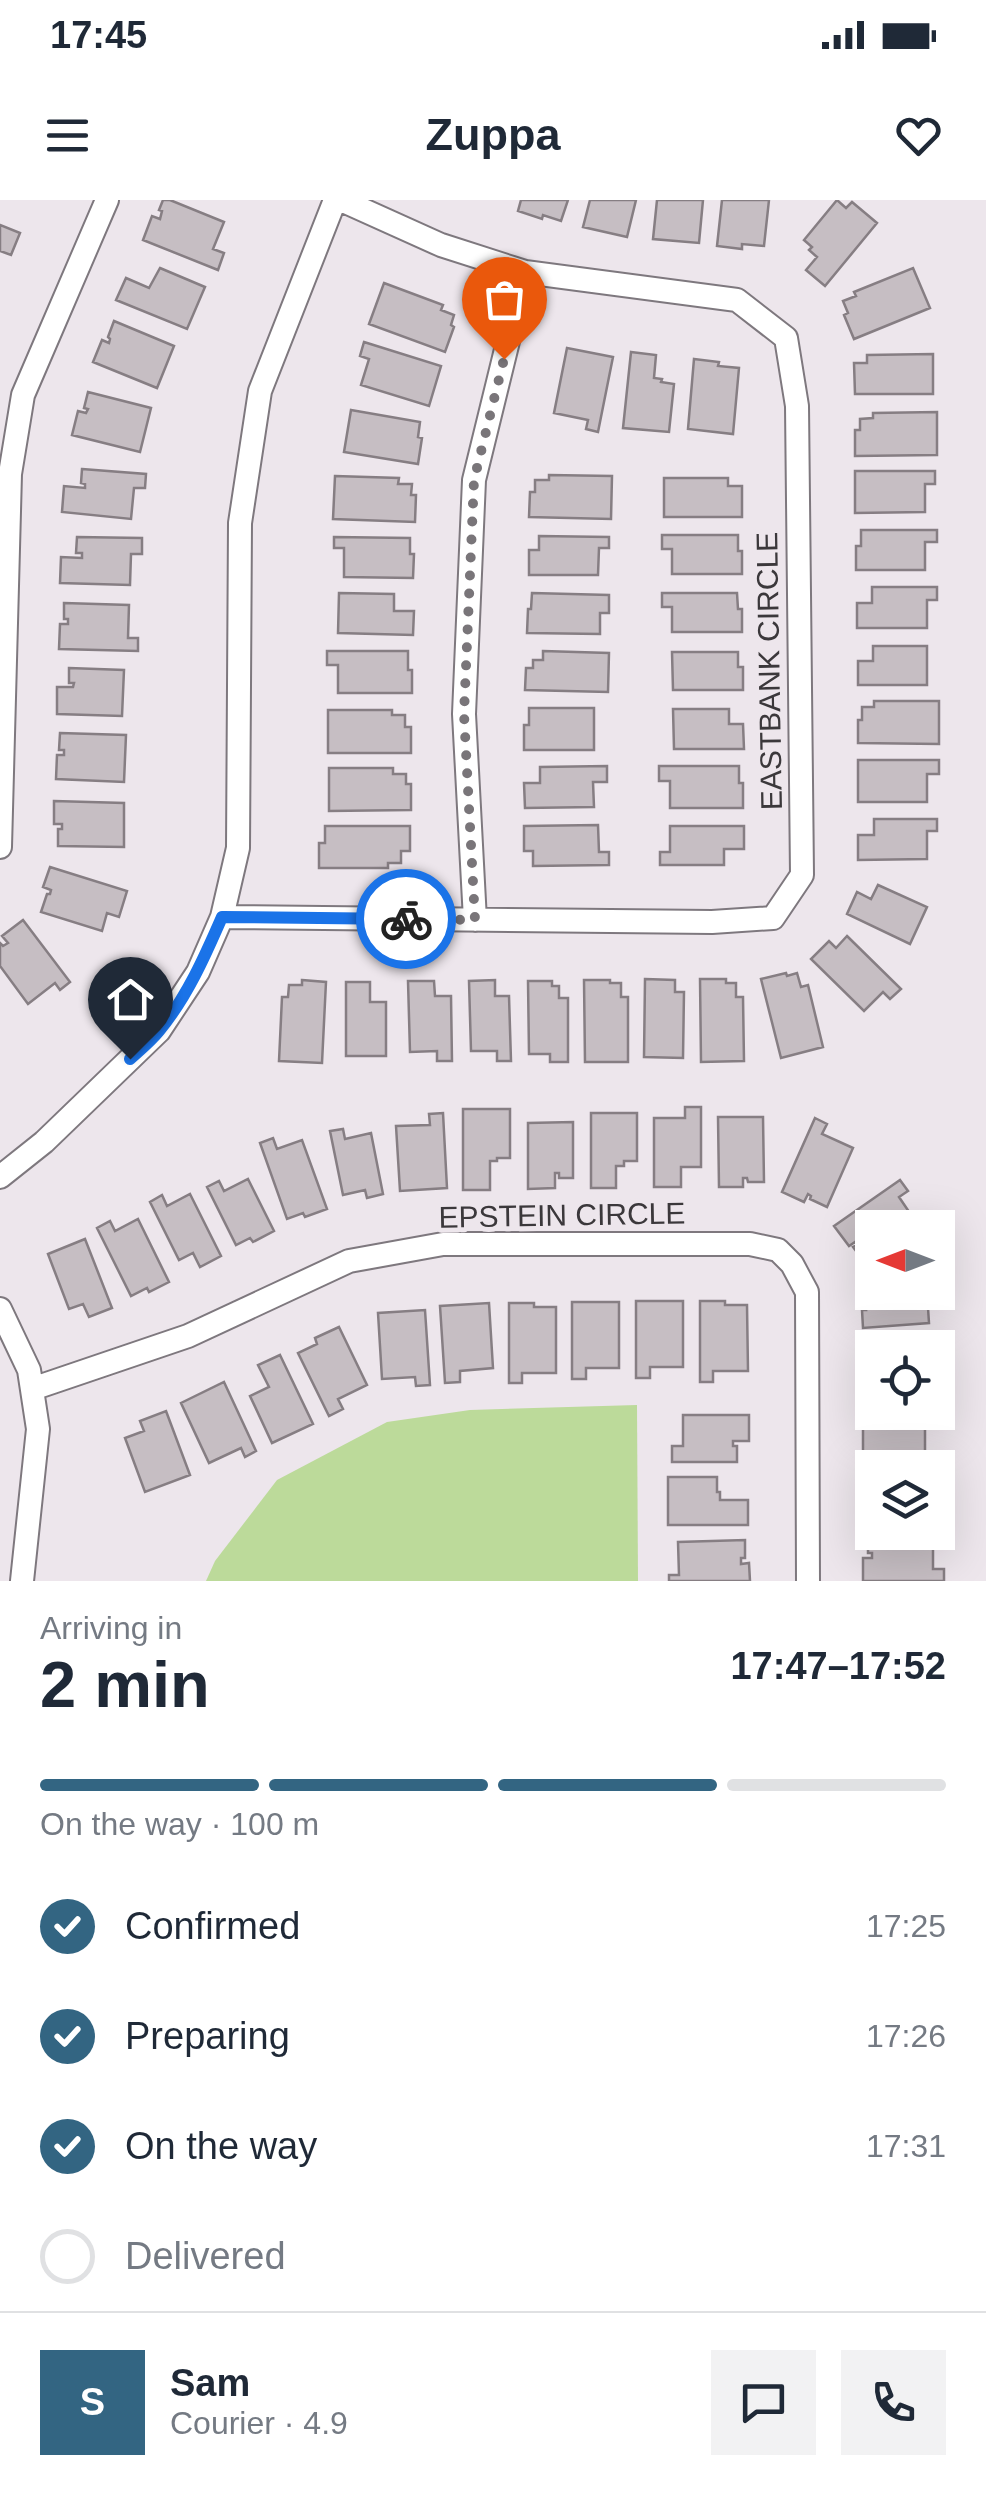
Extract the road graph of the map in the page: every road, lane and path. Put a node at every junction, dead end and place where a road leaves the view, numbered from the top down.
1 (107, 200) edge
2 (338, 200) edge
3 (525, 272) junction
4 (0, 847) edge
5 (222, 917) junction
6 (475, 920) junction
7 (0, 1177) edge
8 (0, 1309) edge
9 (32, 1389) junction
10 (22, 1581) edge
11 (808, 1581) edge

1 - 4 street
2 - 3 street, EASTBANK CIRCLE
2 - 5 street
3 - 6 street
3 - 6 street, EASTBANK CIRCLE
5 - 6 street, EASTBANK CIRCLE
5 - 7 street
8 - 9 street
9 - 10 street
9 - 11 street, EPSTEIN CIRCLE

